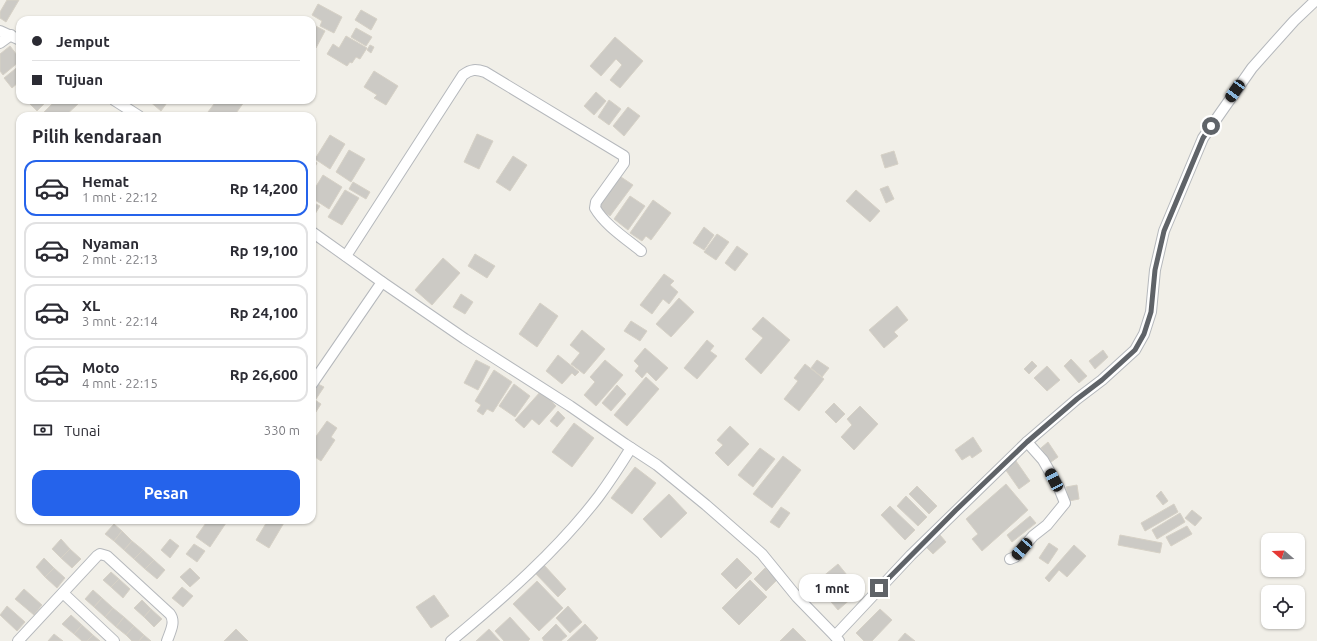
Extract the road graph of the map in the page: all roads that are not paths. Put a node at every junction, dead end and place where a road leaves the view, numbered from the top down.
1 (1316, 1) edge
2 (0, 31) edge
3 (16, 38) edge
4 (0, 43) edge
5 (120, 104) edge
6 (133, 112) edge
7 (316, 235) edge
8 (641, 251) dead end
9 (346, 256) junction
10 (382, 282) junction
11 (316, 378) edge
12 (1027, 442) junction
13 (631, 448) junction
14 (1010, 559) dead end
15 (63, 593) junction
16 (837, 638) edge
17 (24, 639) edge
18 (114, 641) edge
19 (167, 641) edge
20 (451, 641) edge

1 - 12 street
2 - 3 street
3 - 4 street
5 - 6 street
7 - 9 street
8 - 9 street
9 - 10 street
10 - 11 street
10 - 13 street
12 - 14 street
12 - 16 street
13 - 16 street
13 - 20 street
15 - 17 street
15 - 18 street
15 - 19 street

